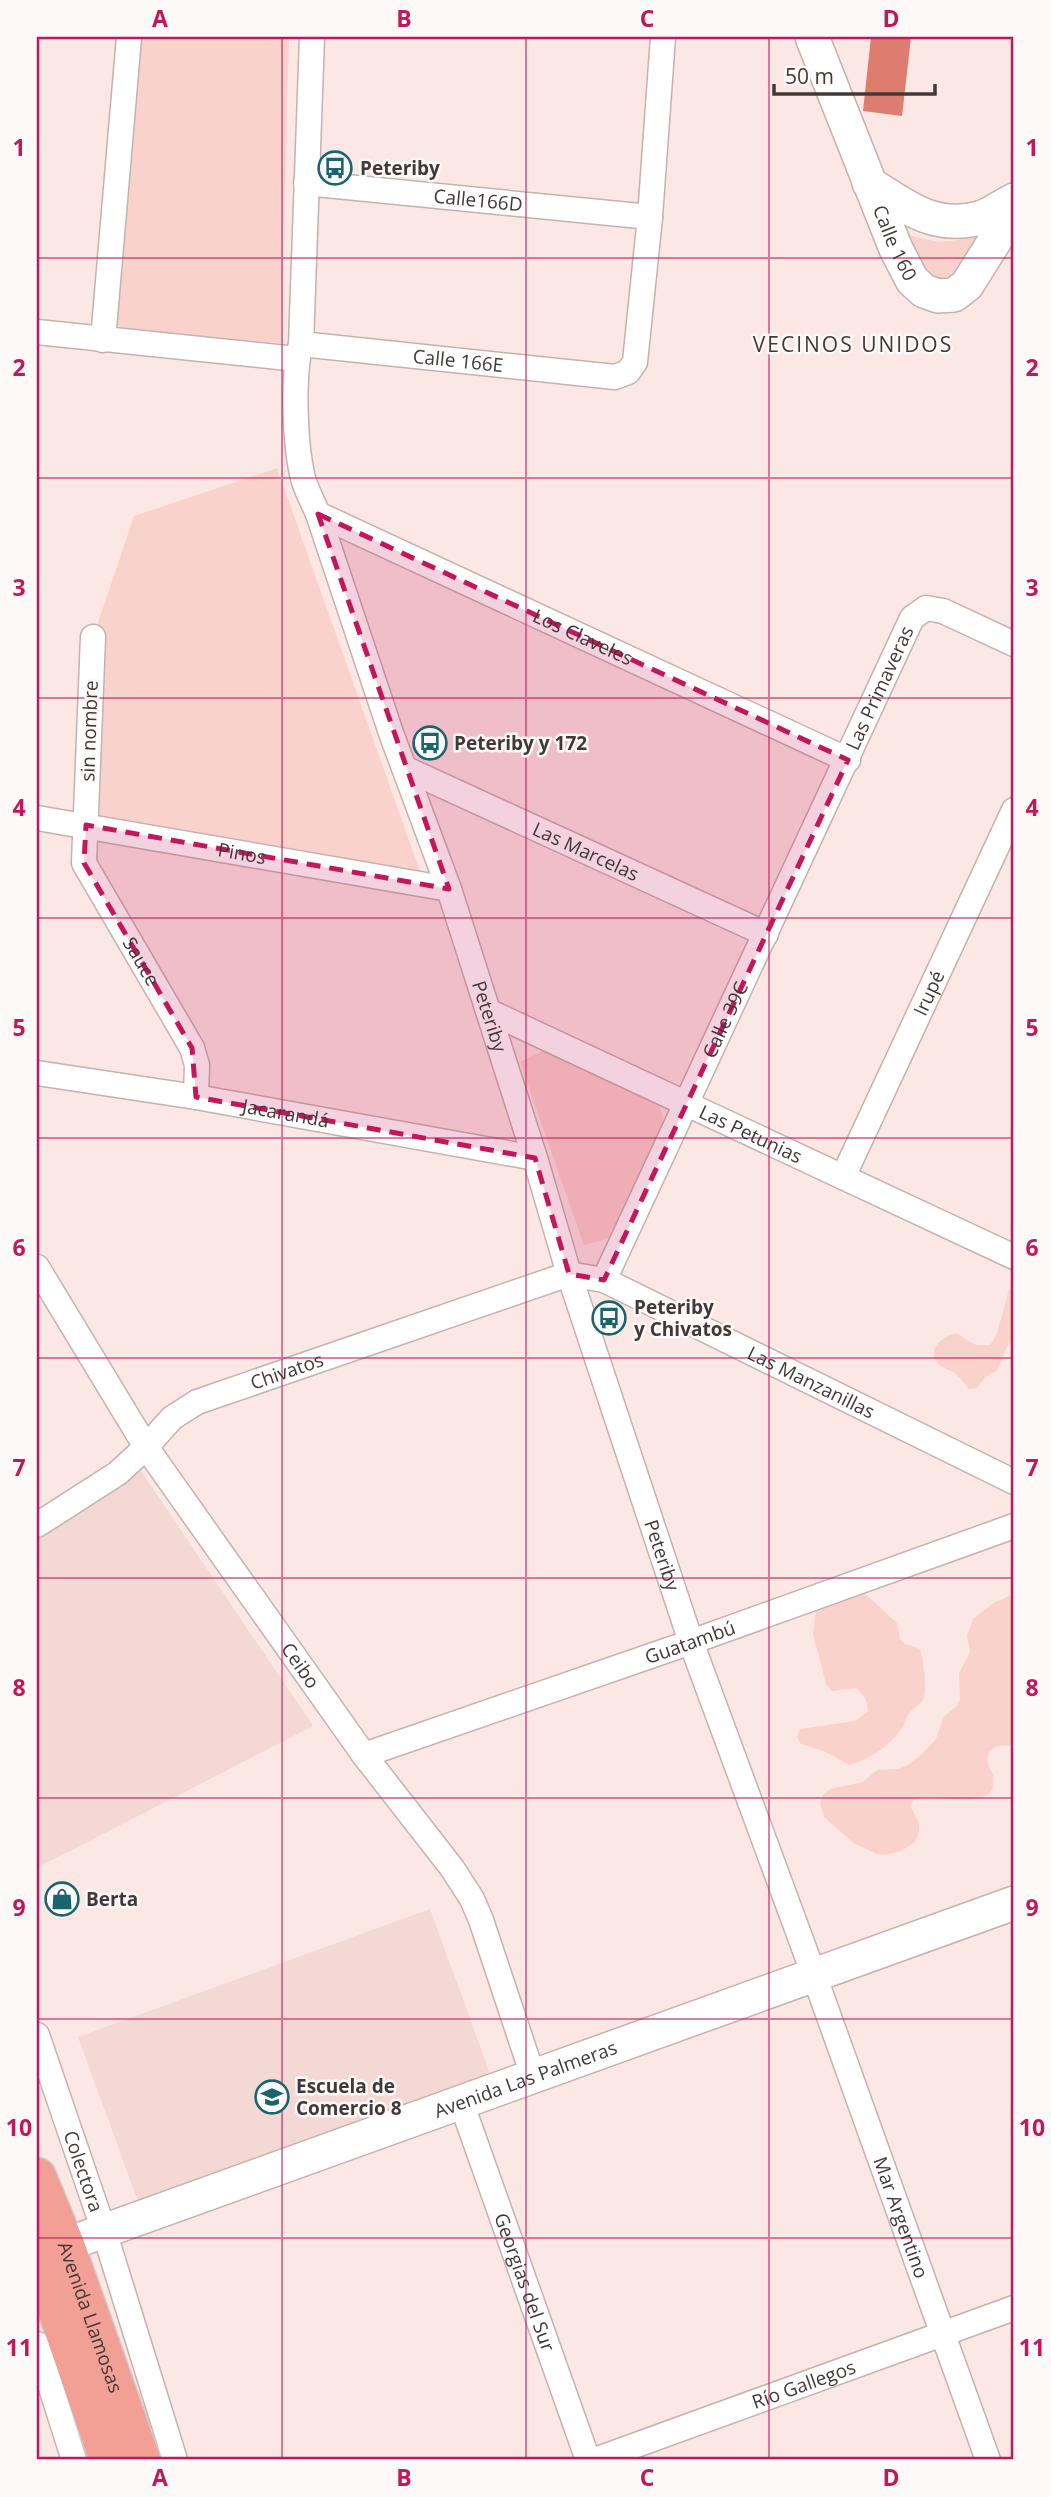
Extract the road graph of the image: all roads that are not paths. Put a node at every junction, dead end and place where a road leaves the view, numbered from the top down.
1 (129, 37) edge
2 (312, 37) edge
3 (663, 37) edge
4 (812, 37) edge
5 (306, 183) junction
6 (869, 183) junction
7 (1014, 200) edge
8 (1014, 210) edge
9 (650, 217) junction
10 (37, 332) edge
11 (103, 340) junction
12 (299, 352) junction
13 (318, 514) junction
14 (93, 637) dead end
15 (1014, 644) edge
16 (848, 760) junction
17 (404, 768) junction
18 (1014, 810) edge
19 (37, 818) edge
20 (86, 825) junction
21 (449, 890) junction
22 (766, 934) junction
23 (488, 1011) junction
24 (37, 1073) edge
25 (196, 1097) junction
26 (687, 1104) junction
27 (535, 1158) junction
28 (843, 1177) junction
29 (1014, 1256) edge
30 (37, 1267) edge
31 (569, 1274) junction
32 (604, 1280) junction
33 (146, 1447) junction
34 (1014, 1482) edge
35 (37, 1525) edge
36 (1014, 1526) edge
37 (691, 1643) junction
38 (364, 1755) junction
39 (1014, 1903) edge
40 (814, 1975) junction
41 (37, 2035) edge
42 (533, 2076) junction
43 (461, 2102) junction
44 (37, 2177) edge
45 (104, 2231) junction
46 (44, 2251) edge
47 (128, 2307) junction
48 (1014, 2308) edge
49 (57, 2332) edge
50 (942, 2336) junction
51 (74, 2460) edge
52 (110, 2460) edge
53 (141, 2460) edge
54 (175, 2460) edge
55 (588, 2460) edge
56 (595, 2460) edge
57 (988, 2460) edge

1 - 11 street
2 - 5 street, Peteriby
3 - 9 street
4 - 6 main road, Calle 160
5 - 9 street, Calle166D
5 - 12 street, Peteriby
6 - 7 main road, Calle 160
6 - 8 main road, Calle 160
9 - 12 street, Calle 166E
10 - 11 street, Calle 166E
11 - 12 street, Calle 166E
12 - 13 street, Peteriby
13 - 16 street, Los Claveles
13 - 17 street, Peteriby
14 - 20 street, sin nombre
15 - 16 street, Las Primaveras
16 - 22 street, Calle 39C
17 - 21 street, Peteriby
17 - 22 street, Las Marcelas
18 - 28 street, Irupé
19 - 20 street, Pinos
20 - 21 street, Pinos
20 - 25 street, Sauce
21 - 23 street, Peteriby
22 - 26 street, Calle 39C
23 - 26 street, Las Petunias
23 - 27 street, Peteriby
24 - 25 street, Jacarandá
25 - 27 street, Jacarandá
26 - 28 street, Las Petunias
26 - 32 street, Calle 39C
27 - 31 street, Peteriby
28 - 29 street, Las Petunias
30 - 33 street, Ceibo
31 - 32 street, Las Manzanillas
31 - 33 street, Chivatos
31 - 37 street, Peteriby
32 - 34 street, Las Manzanillas
33 - 35 street, Chivatos
33 - 38 street, Ceibo
36 - 37 street, Guatambú
37 - 38 street, Guatambú
37 - 40 street, Peteriby
38 - 42 street, Ceibo
39 - 40 main road, Avenida Las Palmeras
40 - 42 main road, Avenida Las Palmeras
40 - 50 street, Mar Argentino
41 - 45 street, Colectora
42 - 43 main road, Avenida Las Palmeras
43 - 45 main road, Avenida Las Palmeras
43 - 55 street, Georgias del Sur
44 - 46 highway, Avenida Llamosas
45 - 46 main road, Avenida Las Palmeras
45 - 47 street, Colectora
46 - 49 highway, Avenida Llamosas
47 - 49 street
47 - 54 street, Colectora
48 - 50 street, Río Gallegos
49 - 51 street
49 - 52 highway, Avenida Llamosas
49 - 53 highway, Avenida Llamosas
50 - 56 street, Río Gallegos
50 - 57 street, Mar Argentino

